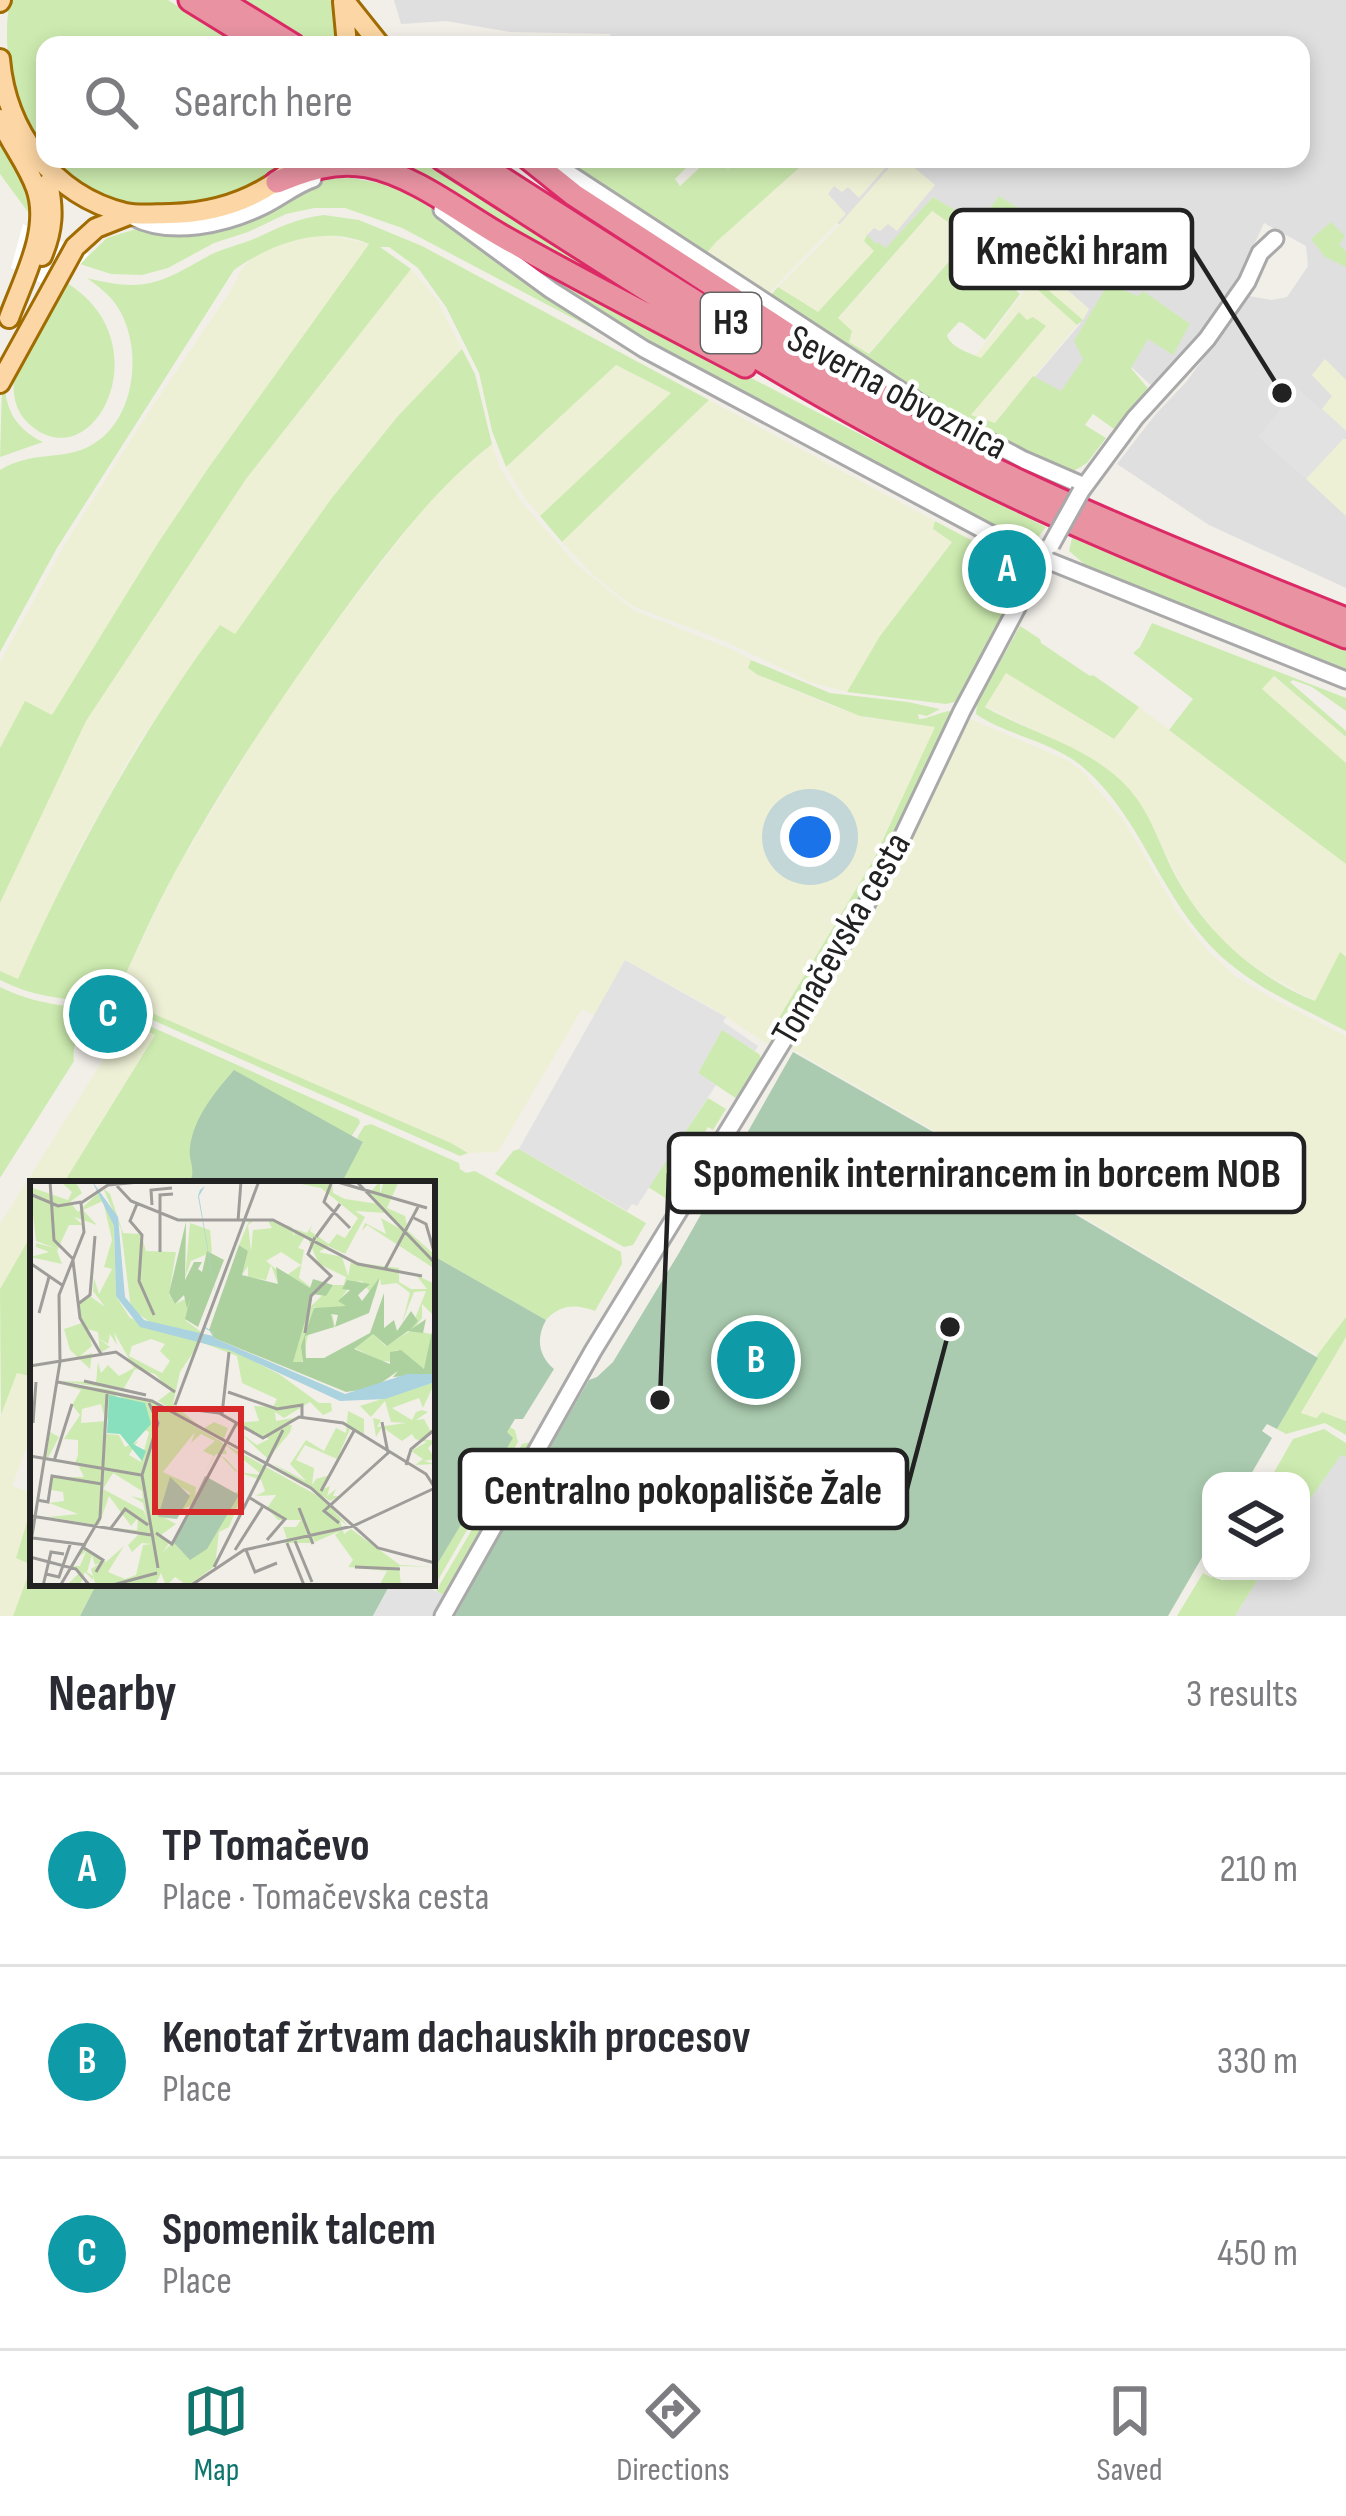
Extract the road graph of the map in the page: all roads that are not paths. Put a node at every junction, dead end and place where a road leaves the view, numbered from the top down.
1 (190, 0) edge
2 (220, 0) edge
3 (343, 0) edge
4 (248, 36) edge
5 (278, 36) edge
6 (347, 36) edge
7 (373, 36) edge
8 (0, 59) edge
9 (0, 119) edge
10 (36, 155) edge
11 (41, 168) edge
12 (47, 168) edge
13 (293, 168) edge
14 (313, 168) edge
15 (372, 168) edge
16 (456, 168) edge
17 (486, 168) edge
18 (541, 168) edge
19 (558, 168) edge
20 (277, 182) junction
21 (129, 215) junction
22 (44, 232) junction
23 (1251, 273) dead end
24 (4, 327) edge
25 (0, 382) edge
26 (845, 409) junction
27 (999, 472) junction
28 (1083, 488) junction
29 (1047, 552) junction
30 (1346, 619) edge
31 (1346, 637) edge
32 (1346, 680) edge
33 (443, 1616) edge

1 - 4 highway
2 - 5 highway
3 - 6 main road
3 - 7 main road
8 - 10 main road
9 - 22 main road
11 - 22 main road
12 - 21 main road
13 - 20 main road
14 - 20 highway
15 - 26 highway
16 - 26 highway, Severna obvoznica / H3
17 - 27 highway, Severna obvoznica / H3
18 - 27 highway
19 - 28 street
20 - 21 main road
21 - 25 main road
21 - 29 street
22 - 24 main road
23 - 28 street, Tomačevska cesta
26 - 31 highway, Severna obvoznica / H3
27 - 30 highway, Severna obvoznica / H3
28 - 29 street, Tomačevska cesta, bridge
29 - 32 street
29 - 33 street, Tomačevska cesta

